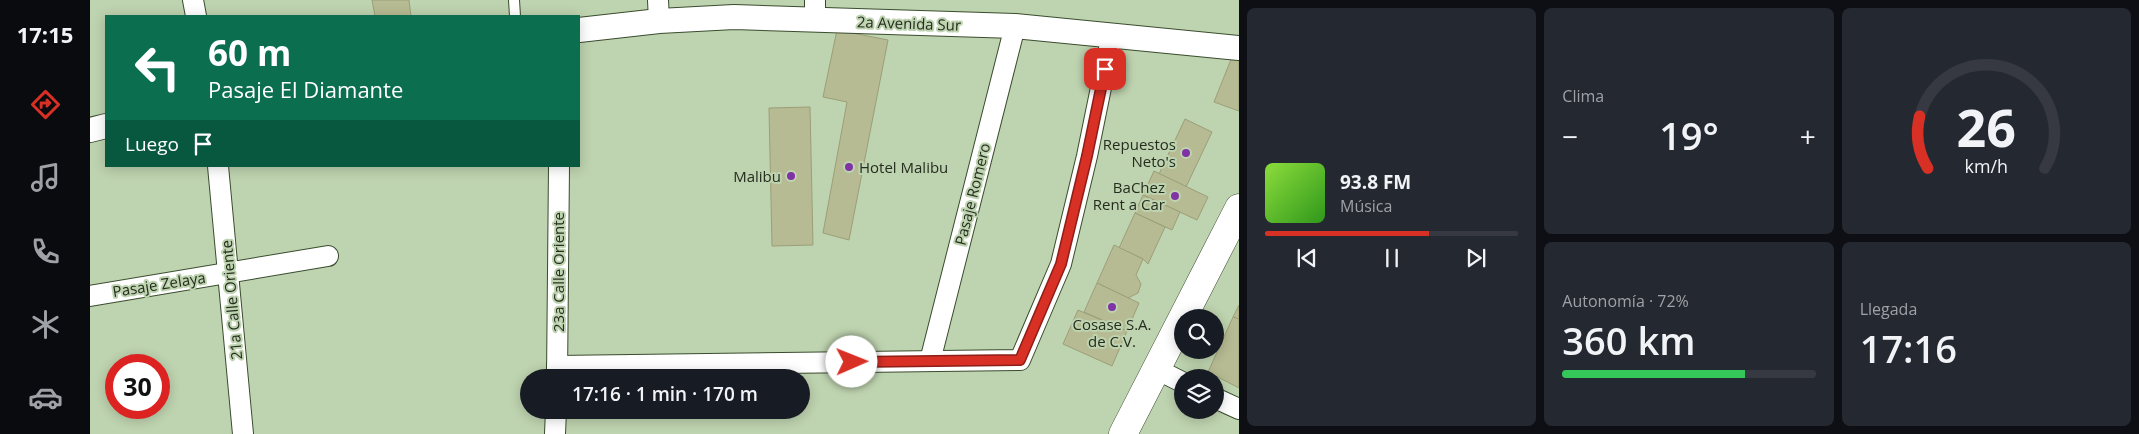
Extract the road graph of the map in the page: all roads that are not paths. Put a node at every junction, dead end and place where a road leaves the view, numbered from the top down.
1 (193, 0) edge
2 (514, 0) edge
3 (658, 10) edge
4 (815, 10) edge
5 (196, 15) edge
6 (515, 15) edge
7 (1015, 26) junction
8 (580, 30) edge
9 (1112, 34) junction
10 (1239, 48) edge
11 (105, 126) edge
12 (90, 130) edge
13 (218, 167) edge
14 (559, 167) edge
15 (1239, 208) edge
16 (328, 256) dead end
17 (228, 273) junction
18 (90, 296) edge
19 (930, 361) junction
20 (557, 369) edge
21 (659, 369) edge
22 (1156, 369) junction
23 (1174, 378) edge
24 (1224, 402) edge
25 (1239, 409) edge
26 (556, 419) edge
27 (243, 434) edge
28 (555, 434) edge
29 (1123, 434) edge

1 - 5 street
2 - 6 lane
3 - 4 street, 2a Avenida Sur
3 - 8 street, 2a Avenida Sur
4 - 7 street, 2a Avenida Sur
7 - 9 street, 2a Avenida Sur
7 - 19 street, Pasaje Romero
9 - 10 street, 2a Avenida Sur
9 - 19 street
11 - 12 street
13 - 17 street, 21a Calle Oriente
14 - 20 street, 23a Calle Oriente
15 - 22 highway
16 - 17 street, Pasaje Zelaya
17 - 18 street, Pasaje Zelaya
17 - 27 street, 21a Calle Oriente
19 - 21 street
22 - 23 street
22 - 29 highway
24 - 25 street
26 - 28 street

